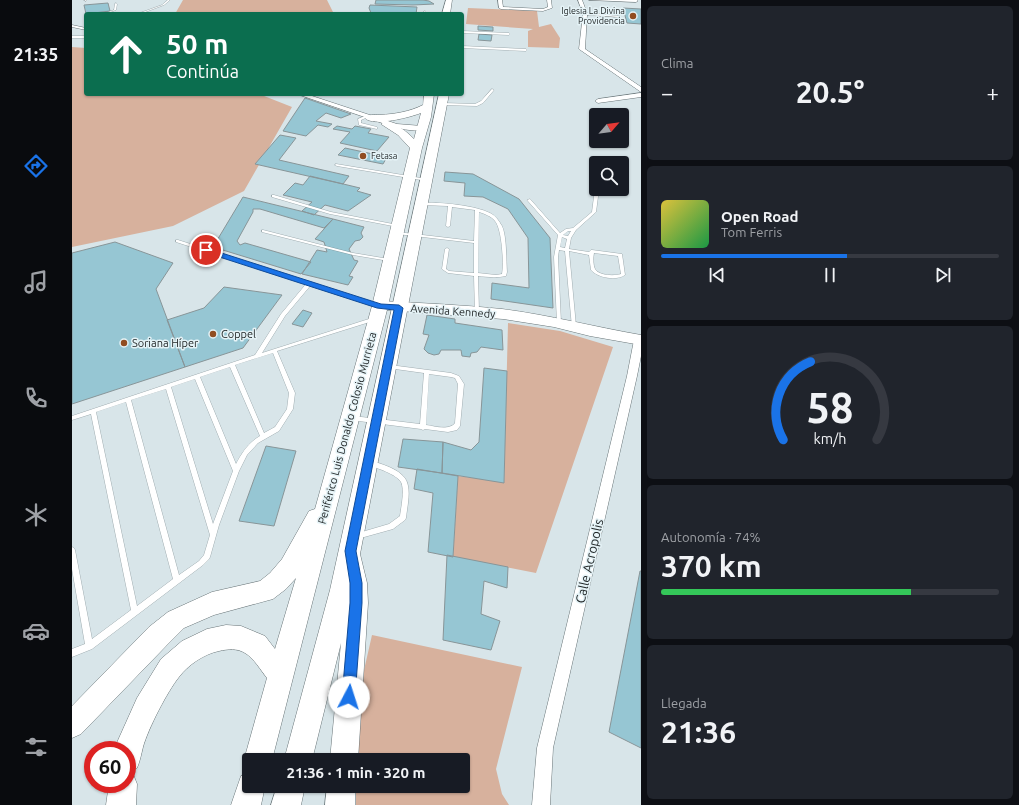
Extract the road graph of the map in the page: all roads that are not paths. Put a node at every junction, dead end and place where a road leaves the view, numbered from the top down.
1 (108, 0) edge
2 (169, 0) edge
3 (449, 0) edge
4 (500, 0) edge
5 (548, 0) edge
6 (580, 0) edge
7 (591, 0) edge
8 (105, 2) dead end
9 (636, 2) dead end
10 (116, 4) dead end
11 (109, 12) edge
12 (144, 12) edge
13 (446, 12) edge
14 (585, 14) junction
15 (618, 16) dead end
16 (72, 26) edge
17 (84, 29) edge
18 (464, 32) edge
19 (509, 34) dead end
20 (72, 37) edge
21 (84, 37) edge
22 (464, 47) edge
23 (526, 50) dead end
24 (493, 90) dead end
25 (641, 90) edge
26 (641, 95) edge
27 (307, 96) edge
28 (598, 101) dead end
29 (437, 102) edge
30 (375, 122) junction
31 (422, 128) junction
32 (424, 150) junction
33 (337, 165) dead end
34 (418, 179) junction
35 (273, 196) dead end
36 (596, 196) edge
37 (529, 200) dead end
38 (422, 204) junction
39 (450, 206) junction
40 (477, 210) junction
41 (448, 226) dead end
42 (397, 229) junction
43 (574, 229) junction
44 (263, 231) dead end
45 (415, 235) junction
46 (560, 235) junction
47 (569, 238) junction
48 (177, 241) dead end
49 (476, 242) junction
50 (557, 248) junction
51 (447, 249) dead end
52 (567, 250) junction
53 (591, 254) junction
54 (391, 260) junction
55 (476, 274) junction
56 (309, 284) junction
57 (399, 308) junction
58 (379, 312) junction
59 (477, 312) junction
60 (559, 323) junction
61 (574, 326) junction
62 (640, 340) edge
63 (274, 350) junction
64 (257, 356) junction
65 (232, 365) junction
66 (388, 367) junction
67 (426, 372) junction
68 (197, 376) junction
69 (168, 386) junction
70 (128, 399) junction
71 (93, 411) junction
72 (350, 417) junction
73 (72, 418) edge
74 (377, 421) junction
75 (423, 428) junction
76 (263, 437) junction
77 (368, 463) junction
78 (236, 471) junction
79 (329, 495) junction
80 (213, 534) junction
81 (351, 544) junction
82 (72, 550) edge
83 (177, 580) junction
84 (135, 611) junction
85 (89, 646) junction
86 (72, 653) edge
87 (282, 675) junction
88 (72, 725) edge
89 (132, 741) edge
90 (260, 753) edge
91 (300, 753) edge
92 (345, 753) edge
93 (122, 793) edge
94 (249, 793) edge
95 (289, 793) edge
96 (341, 793) edge
97 (121, 805) edge
98 (246, 805) edge
99 (286, 805) edge
100 (340, 805) edge
101 (541, 805) edge

1 - 8 lane
2 - 12 lane
3 - 13 main road
4 - 5 street
6 - 14 street
7 - 9 street
10 - 11 lane
14 - 15 street
14 - 25 street
16 - 17 street
18 - 19 lane
20 - 21 lane
22 - 23 lane
24 - 29 lane
26 - 28 street
27 - 30 street
29 - 30 main road
29 - 31 main road, Periférico Luis Donaldo Colosio Murrieta
29 - 32 main road, Periférico Luis Donaldo Colosio Murrieta
30 - 31 street
30 - 32 main road
31 - 32 main road, Periférico Luis Donaldo Colosio Murrieta
32 - 34 main road, Periférico Luis Donaldo Colosio Murrieta
33 - 34 lane
34 - 38 main road, Periférico Luis Donaldo Colosio Murrieta
34 - 42 main road, Periférico Luis Donaldo Colosio Murrieta
35 - 42 lane
36 - 43 lane
37 - 46 lane
38 - 39 lane
38 - 45 main road, Periférico Luis Donaldo Colosio Murrieta
39 - 40 lane
39 - 41 lane
40 - 49 lane
40 - 55 lane
42 - 45 lane
42 - 54 main road, Periférico Luis Donaldo Colosio Murrieta
43 - 46 lane
43 - 47 lane
44 - 54 lane
45 - 49 lane
45 - 57 main road, Periférico Luis Donaldo Colosio Murrieta
46 - 47 lane
46 - 50 lane
47 - 52 lane
48 - 56 lane, Avenida Kennedy
49 - 55 lane
50 - 52 lane
50 - 60 lane
51 - 55 lane
52 - 53 lane
52 - 61 lane
53 - 53 lane
54 - 58 main road, Periférico Luis Donaldo Colosio Murrieta
55 - 59 lane
56 - 58 lane, Avenida Kennedy
56 - 64 lane
57 - 58 street, Avenida Kennedy
57 - 59 street, Avenida Kennedy
57 - 66 main road, Periférico Luis Donaldo Colosio Murrieta
58 - 63 lane
58 - 72 main road, Periférico Luis Donaldo Colosio Murrieta
59 - 60 street, Avenida Kennedy
60 - 61 street, Avenida Kennedy
61 - 62 street, Avenida Kennedy
62 - 101 street, Calle Acropolis
63 - 64 lane
63 - 76 lane
64 - 65 lane
65 - 68 lane
65 - 76 lane
66 - 67 lane
66 - 74 main road, Periférico Luis Donaldo Colosio Murrieta
67 - 75 lane
67 - 75 lane
68 - 69 lane
68 - 78 lane
69 - 70 lane
69 - 80 lane
70 - 71 lane
70 - 83 lane
71 - 73 lane
71 - 84 lane
72 - 74 lane
72 - 79 main road, Periférico Luis Donaldo Colosio Murrieta
74 - 75 lane
74 - 77 main road, Periférico Luis Donaldo Colosio Murrieta
76 - 78 lane
77 - 81 main road, Periférico Luis Donaldo Colosio Murrieta
77 - 81 lane
78 - 80 lane
79 - 87 main road, Periférico Luis Donaldo Colosio Murrieta
79 - 88 main road
80 - 83 lane
81 - 91 main road, Periférico Luis Donaldo Colosio Murrieta
81 - 92 main road
82 - 85 lane
83 - 84 lane
84 - 85 lane
85 - 86 lane
87 - 89 main road
87 - 90 main road, Periférico Luis Donaldo Colosio Murrieta
93 - 97 main road
94 - 98 main road
95 - 99 main road
96 - 100 main road

